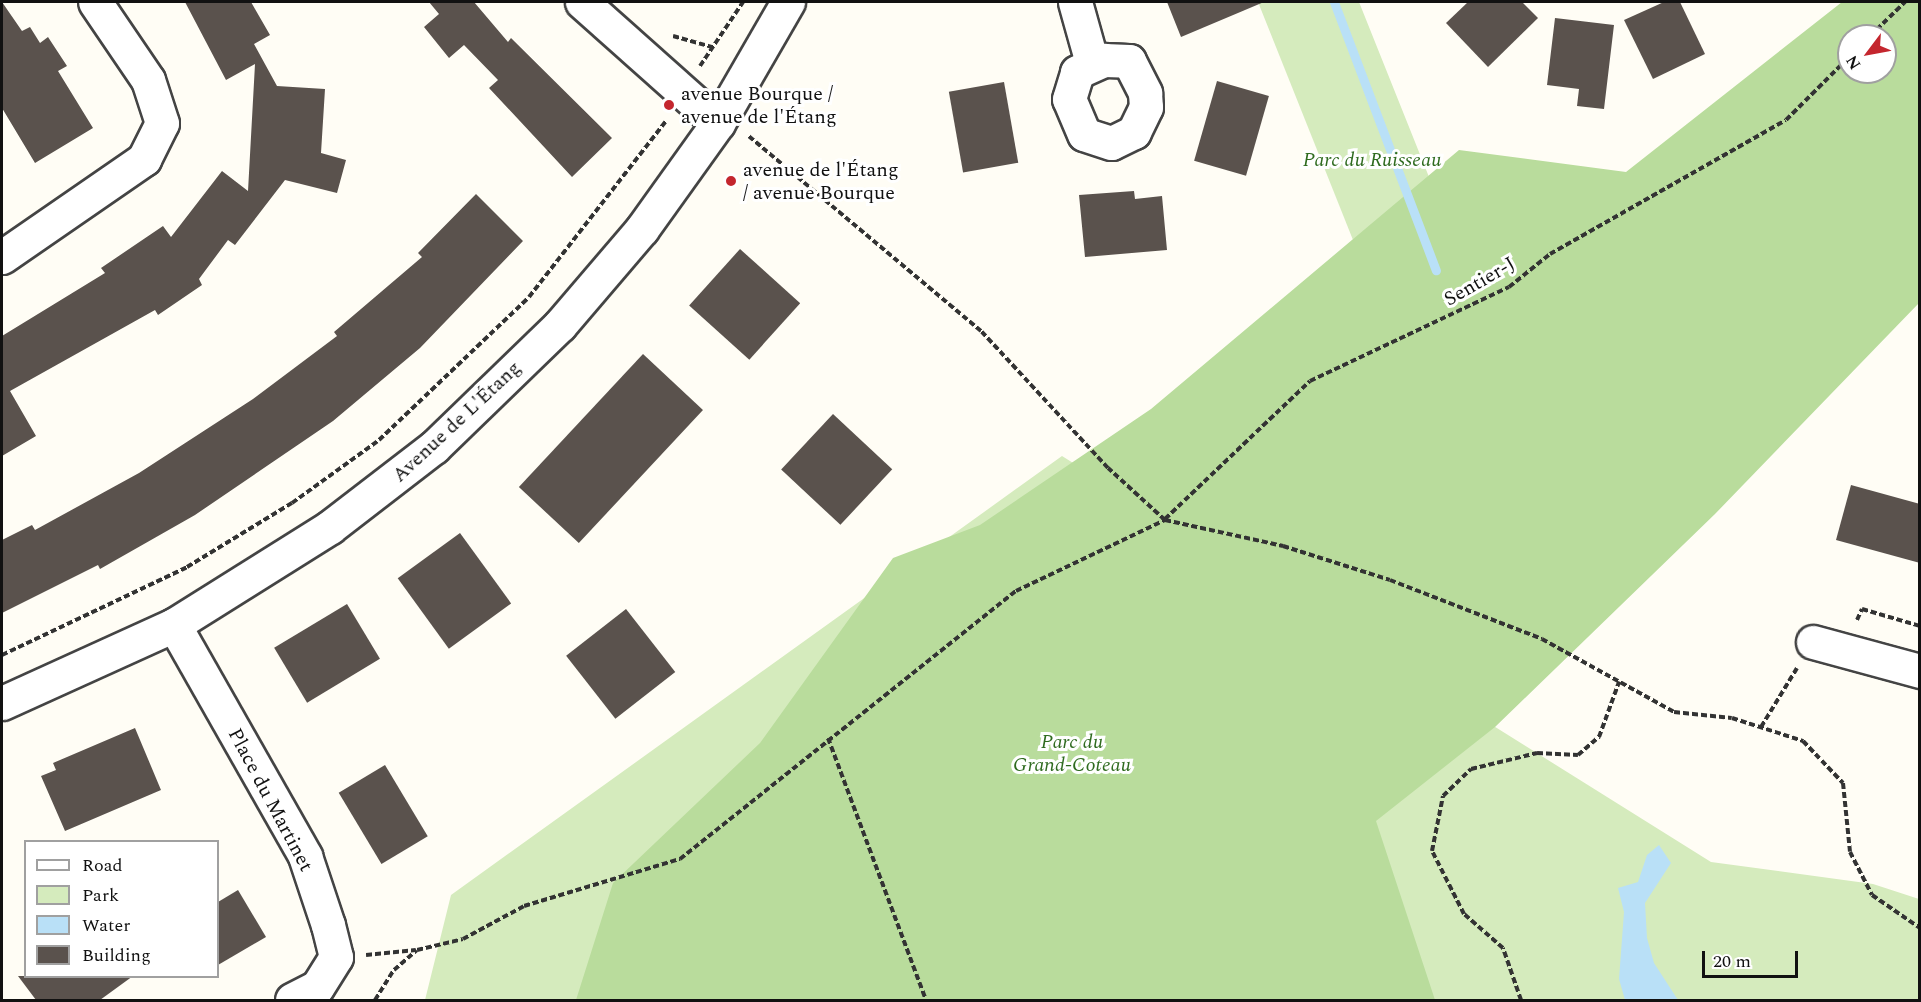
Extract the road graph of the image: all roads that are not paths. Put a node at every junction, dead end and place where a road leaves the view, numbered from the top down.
1 (95, 2) edge
2 (582, 2) edge
3 (788, 2) edge
4 (1075, 2) edge
5 (1092, 63) dead end
6 (718, 123) junction
7 (2, 257) edge
8 (174, 625) junction
9 (1813, 642) road end
10 (1920, 670) edge
11 (2, 703) edge
12 (292, 1000) edge

1 - 7 street
2 - 6 street
3 - 6 street, Avenue de L'Étang
4 - 5 street
6 - 8 street, Avenue de L'Étang
8 - 11 street, Avenue de L'Étang
8 - 12 street, Place du Martinet
9 - 10 street

